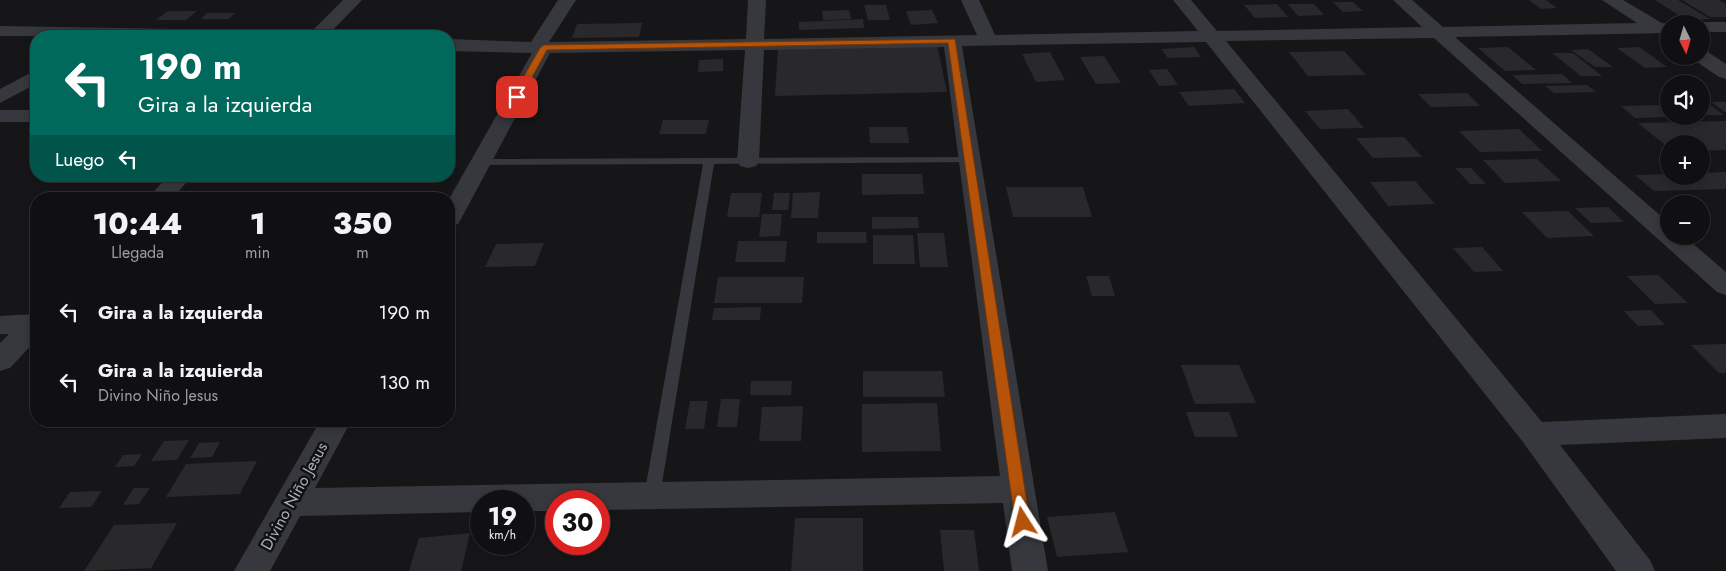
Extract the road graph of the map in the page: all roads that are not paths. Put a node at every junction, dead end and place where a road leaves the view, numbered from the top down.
1 (353, 0) edge
2 (566, 0) edge
3 (757, 0) edge
4 (970, 0) edge
5 (1182, 0) edge
6 (1402, 0) edge
7 (1611, 0) edge
8 (1660, 27) edge
9 (1710, 27) edge
10 (1726, 27) edge
11 (323, 30) edge
12 (1660, 30) edge
13 (0, 31) edge
14 (30, 31) edge
15 (1438, 32) junction
16 (1212, 36) junction
17 (952, 40) junction
18 (988, 40) junction
19 (756, 44) junction
20 (455, 45) edge
21 (540, 48) junction
22 (1710, 62) edge
23 (1726, 73) edge
24 (30, 80) edge
25 (0, 97) edge
26 (0, 116) edge
27 (30, 116) edge
28 (970, 160) junction
29 (709, 161) junction
30 (748, 161) junction
31 (480, 162) junction
32 (175, 182) edge
33 (166, 192) edge
34 (455, 208) edge
35 (1660, 228) edge
36 (1679, 245) edge
37 (1726, 286) edge
38 (0, 324) edge
39 (30, 324) edge
40 (30, 330) edge
41 (0, 361) edge
42 (1726, 426) edge
43 (333, 427) edge
44 (1534, 434) junction
45 (1018, 490) junction
46 (652, 496) junction
47 (290, 502) junction
48 (252, 571) edge
49 (1030, 571) edge
50 (1637, 571) edge

1 - 11 street
2 - 21 street
3 - 19 street
4 - 18 street
5 - 16 street
6 - 15 street
7 - 8 street
9 - 10 street
12 - 15 street
13 - 14 street
15 - 16 street
15 - 35 street
16 - 18 street
16 - 44 street
17 - 18 street
17 - 19 street
17 - 28 street
19 - 21 street
19 - 30 street
20 - 21 street
21 - 31 street
22 - 23 street
24 - 25 street
26 - 27 street
28 - 30 lane
28 - 45 street
29 - 30 lane
29 - 31 lane
29 - 46 lane
31 - 34 street
32 - 33 street
36 - 37 street
38 - 39 street
40 - 41 street
42 - 44 street
43 - 47 street, Divino Niño Jesus
44 - 50 street
45 - 46 street
45 - 49 street
46 - 47 street
47 - 48 street, Divino Niño Jesus

